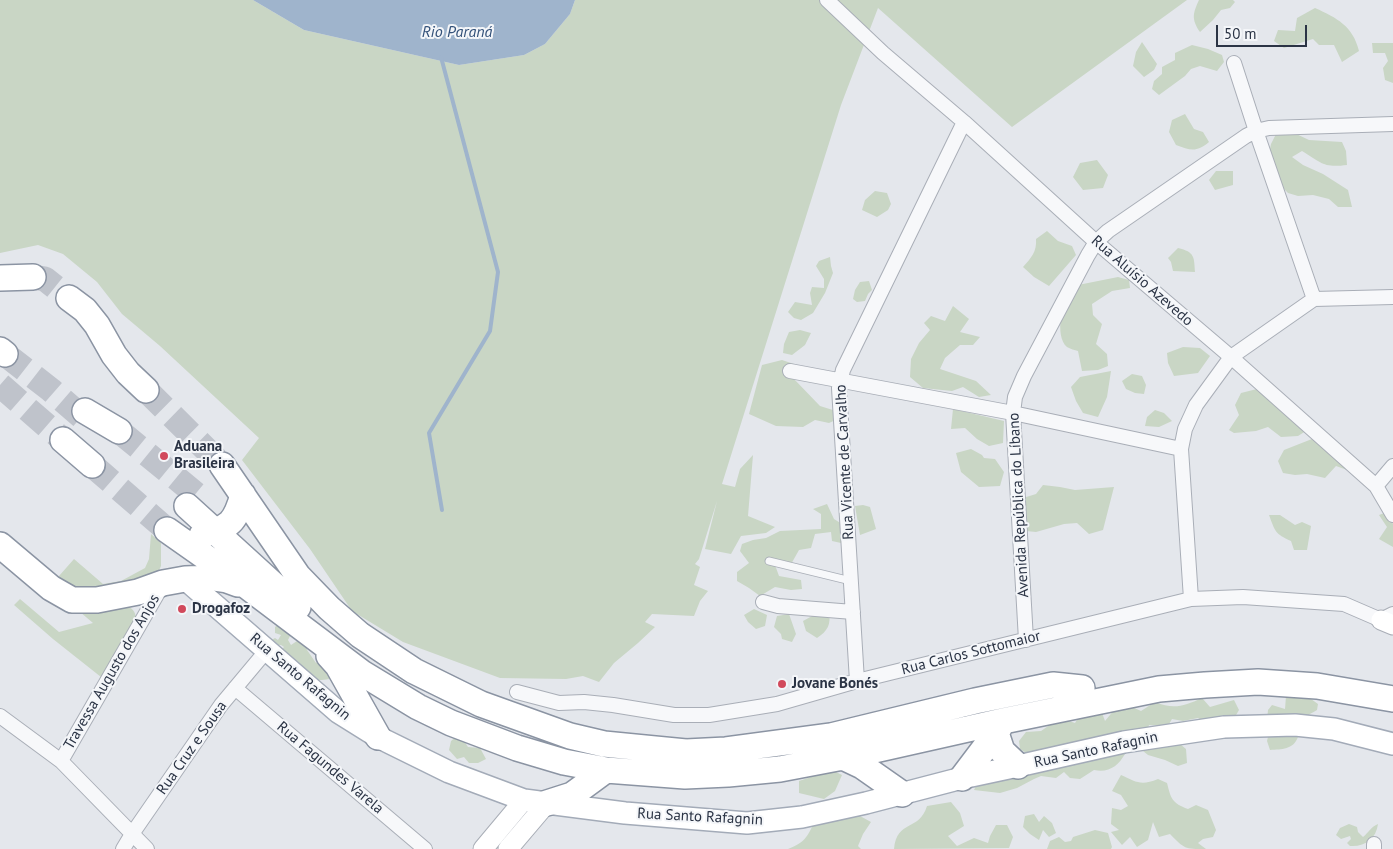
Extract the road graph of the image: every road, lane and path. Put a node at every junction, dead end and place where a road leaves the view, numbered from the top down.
1 (827, 0) edge
2 (1234, 63) dead end
3 (964, 122) junction
4 (1393, 124) edge
5 (1256, 131) junction
6 (1096, 242) junction
7 (33, 277) tunnel mouth
8 (0, 278) edge
9 (1393, 297) edge
10 (69, 298) tunnel mouth
11 (1314, 299) junction
12 (1231, 357) junction
13 (790, 371) dead end
14 (840, 381) junction
15 (146, 390) tunnel mouth
16 (1013, 413) junction
17 (83, 414) tunnel mouth
18 (115, 436) tunnel mouth
19 (63, 440) tunnel mouth
20 (1181, 449) junction
21 (92, 465) tunnel mouth
22 (222, 465) tunnel mouth
23 (1393, 466) edge
24 (1376, 486) junction
25 (243, 494) junction
26 (192, 500) tunnel mouth
27 (1393, 516) edge
28 (223, 528) junction
29 (0, 545) edge
30 (769, 562) dead end
31 (174, 581) junction
32 (851, 581) junction
33 (248, 587) junction
34 (1191, 599) junction
35 (762, 602) dead end
36 (853, 612) junction
37 (1389, 620) edge
38 (315, 630) junction
39 (1026, 640) junction
40 (267, 650) junction
41 (857, 681) junction
42 (1393, 684) edge
43 (235, 688) junction
44 (1082, 688) junction
45 (517, 692) dead end
46 (1393, 699) edge
47 (0, 716) edge
48 (999, 727) junction
49 (378, 737) junction
50 (1393, 744) edge
51 (843, 757) junction
52 (61, 761) junction
53 (1018, 766) junction
54 (606, 770) junction
55 (962, 778) junction
56 (902, 794) junction
57 (536, 801) junction
58 (132, 834) junction
59 (123, 849) edge
60 (148, 849) edge
61 (426, 849) edge
62 (483, 849) edge
63 (508, 849) edge

1 - 3 street, Rua Aluísio Azevedo
2 - 5 street
3 - 6 street, Rua Aluísio Azevedo
3 - 14 street, Rua Vicente de Carvalho
4 - 5 street, Avenida República do Líbano
5 - 6 street, Avenida República do Líbano
5 - 11 street
6 - 12 street, Rua Aluísio Azevedo
6 - 16 street, Avenida República do Líbano
7 - 8 highway
9 - 11 street
10 - 15 highway
11 - 12 street
12 - 20 street
12 - 24 street, Rua Aluísio Azevedo
13 - 14 street
14 - 16 street
14 - 32 street, Rua Vicente de Carvalho
16 - 20 street
16 - 39 street, Avenida República do Líbano
17 - 18 highway
19 - 21 highway
20 - 34 street
22 - 25 highway
23 - 24 street
24 - 27 street, Rua Aluísio Azevedo
25 - 28 highway
25 - 44 highway
26 - 28 highway
28 - 33 highway
28 - 38 highway
29 - 31 highway
30 - 32 lane
31 - 33 highway
31 - 40 main road, Rua Santo Rafagnin
31 - 52 street, Travessa Augusto dos Anjos
32 - 36 street, Rua Vicente de Carvalho
33 - 38 highway
34 - 37 street, Rua Carlos Sottomaior
34 - 39 street, Rua Carlos Sottomaior
35 - 36 street
36 - 41 street, Rua Vicente de Carvalho
38 - 44 highway
38 - 49 highway
38 - 54 highway
39 - 41 street, Rua Carlos Sottomaior
40 - 43 street, Rua Cruz e Sousa
40 - 49 main road, Rua Santo Rafagnin
41 - 45 street, Rua Carlos Sottomaior
42 - 44 highway
43 - 58 street, Rua Cruz e Sousa
43 - 61 street, Rua Fagundes Varela
46 - 48 highway
47 - 52 street
48 - 51 highway
48 - 53 highway
48 - 55 highway
49 - 57 main road, Rua Santo Rafagnin
50 - 53 main road, Rua Santo Rafagnin
51 - 54 highway
51 - 56 highway
52 - 58 street
53 - 55 main road, Rua Santo Rafagnin
54 - 57 highway
55 - 56 main road, Rua Santo Rafagnin
56 - 57 main road, Rua Santo Rafagnin
57 - 62 main road
57 - 63 main road
58 - 59 street, Rua Cruz e Sousa
58 - 60 street

